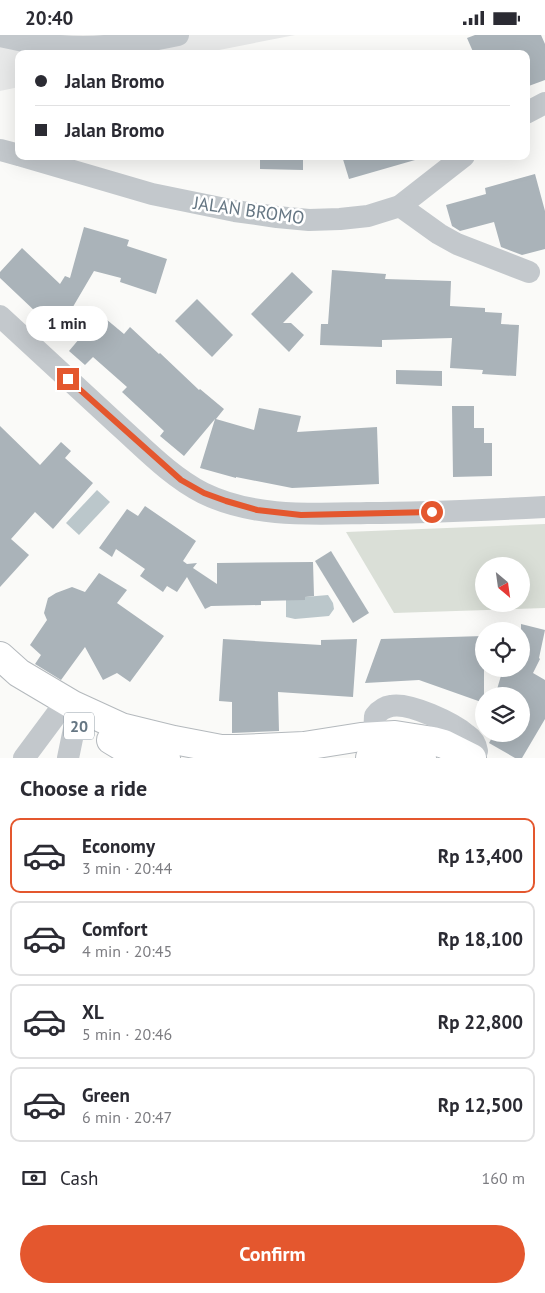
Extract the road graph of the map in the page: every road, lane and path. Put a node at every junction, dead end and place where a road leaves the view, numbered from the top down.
1 (178, 35) edge
2 (0, 36) edge
3 (106, 41) edge
4 (545, 103) edge
5 (530, 111) edge
6 (0, 150) edge
7 (15, 154) edge
8 (34, 160) edge
9 (459, 160) edge
10 (400, 206) junction
11 (529, 272) dead end
12 (0, 316) edge
13 (545, 507) edge
14 (0, 656) edge
15 (0, 677) edge
16 (66, 720) junction
17 (372, 747) edge
18 (119, 752) edge
19 (24, 758) edge
20 (68, 758) edge
21 (166, 758) edge
22 (422, 758) edge
23 (473, 758) edge

1 - 3 street
2 - 3 street
4 - 5 street
6 - 7 street, JALAN BROMO
8 - 10 street, JALAN BROMO
9 - 10 street, JALAN BROMO
10 - 11 street
12 - 13 street
14 - 17 highway, 20
15 - 16 highway, 20
16 - 18 highway, 20
16 - 19 street
16 - 20 street
17 - 22 highway, 20
17 - 23 highway, 20
18 - 21 highway, 20

